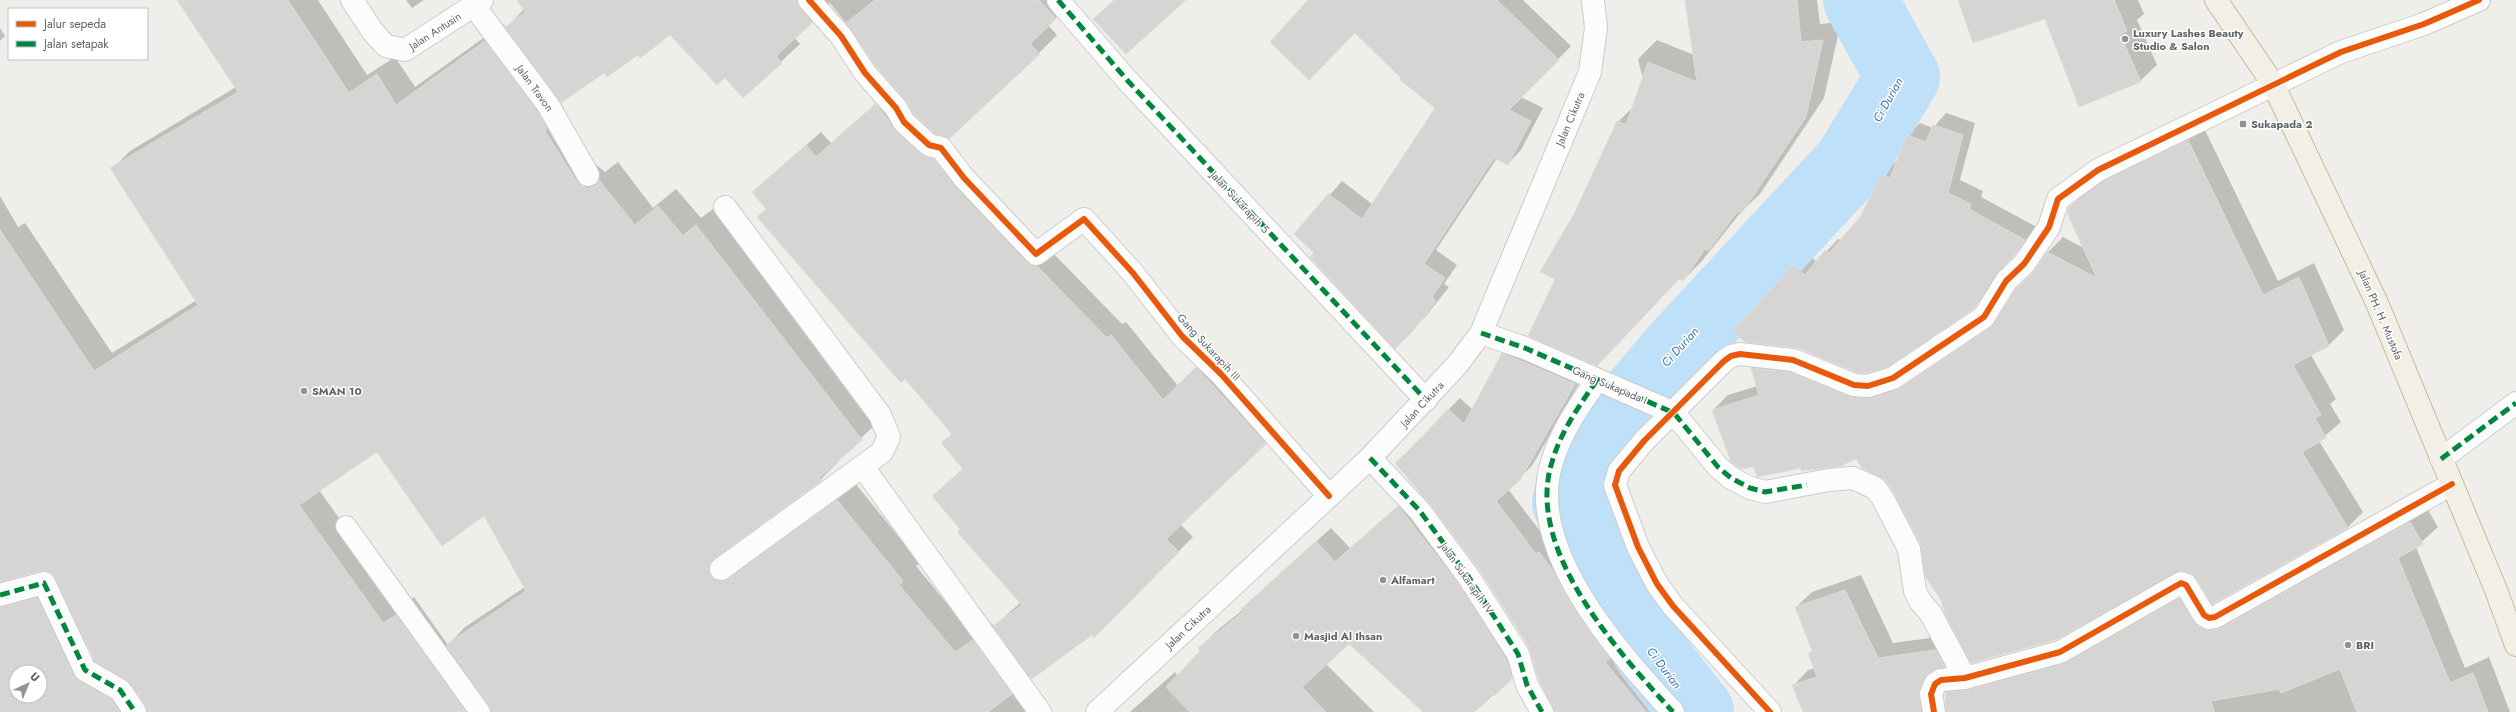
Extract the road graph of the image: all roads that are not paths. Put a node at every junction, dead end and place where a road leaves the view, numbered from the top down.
1 (352, 0) edge
2 (809, 0) edge
3 (1058, 0) edge
4 (1593, 0) edge
5 (2216, 0) edge
6 (2479, 0) edge
7 (478, 3) edge
8 (2273, 84) junction
9 (588, 175) dead end
10 (725, 207) dead end
11 (1481, 333) junction
12 (1601, 381) junction
13 (1426, 400) junction
14 (2516, 403) edge
15 (1673, 412) junction
16 (1370, 458) junction
17 (2441, 458) junction
18 (863, 467) junction
19 (2452, 484) junction
20 (1329, 496) junction
21 (346, 526) dead end
22 (721, 569) dead end
23 (0, 595) edge
24 (2516, 645) edge
25 (1965, 678) junction
26 (135, 712) edge
27 (480, 712) edge
28 (1040, 712) edge
29 (1097, 712) edge
30 (1542, 712) edge
31 (1673, 712) edge
32 (1770, 712) edge
33 (1934, 712) edge

1 - 7 street, Jalan Antusin
2 - 20 street, Gang Sukarapih III
3 - 13 street, Jalan Sukarapih 5
4 - 11 street, Jalan Cikutra
5 - 8 highway, Jalan PH. H. Mustofa
6 - 8 street
7 - 9 street, Jalan Travon
8 - 15 street
8 - 17 highway, Jalan PH. H. Mustofa
10 - 18 street
11 - 12 street, Gang Sukapada I
11 - 13 street, Jalan Cikutra
12 - 15 street, Gang Sukapada I
12 - 31 street
13 - 16 street, Jalan Cikutra
14 - 17 street
15 - 25 street, Gang Sukapada I
15 - 32 street
16 - 20 street, Jalan Cikutra
16 - 30 street, Jalan Sukarapih IV
17 - 19 highway, Jalan PH. H. Mustofa
18 - 22 street
18 - 28 street
19 - 24 highway, Jalan PH. H. Mustofa
19 - 25 street
20 - 29 street, Jalan Cikutra
21 - 27 lane
23 - 26 street
25 - 33 street

